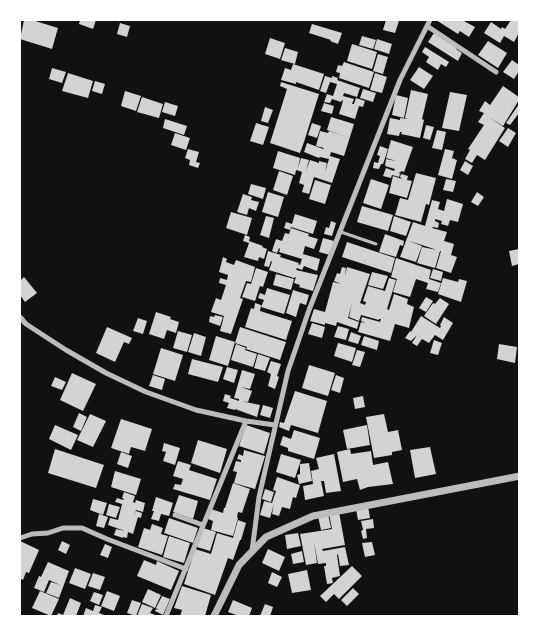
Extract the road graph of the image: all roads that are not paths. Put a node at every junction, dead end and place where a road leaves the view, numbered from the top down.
1 (430, 20) edge
2 (427, 26) junction
3 (496, 72) dead end
4 (341, 232) junction
5 (376, 244) dead end
6 (20, 317) edge
7 (246, 420) junction
8 (275, 425) junction
9 (519, 476) edge
10 (175, 515) dead end
11 (203, 525) junction
12 (20, 538) edge
13 (252, 551) junction
14 (186, 569) junction
15 (166, 616) edge
16 (214, 616) edge

1 - 2 street
2 - 3 street
2 - 4 street
4 - 5 lane
4 - 8 street
6 - 7 street
7 - 8 street
7 - 11 street
8 - 13 street
9 - 13 street
10 - 11 street
11 - 14 street
12 - 14 street
13 - 16 street
14 - 15 street

